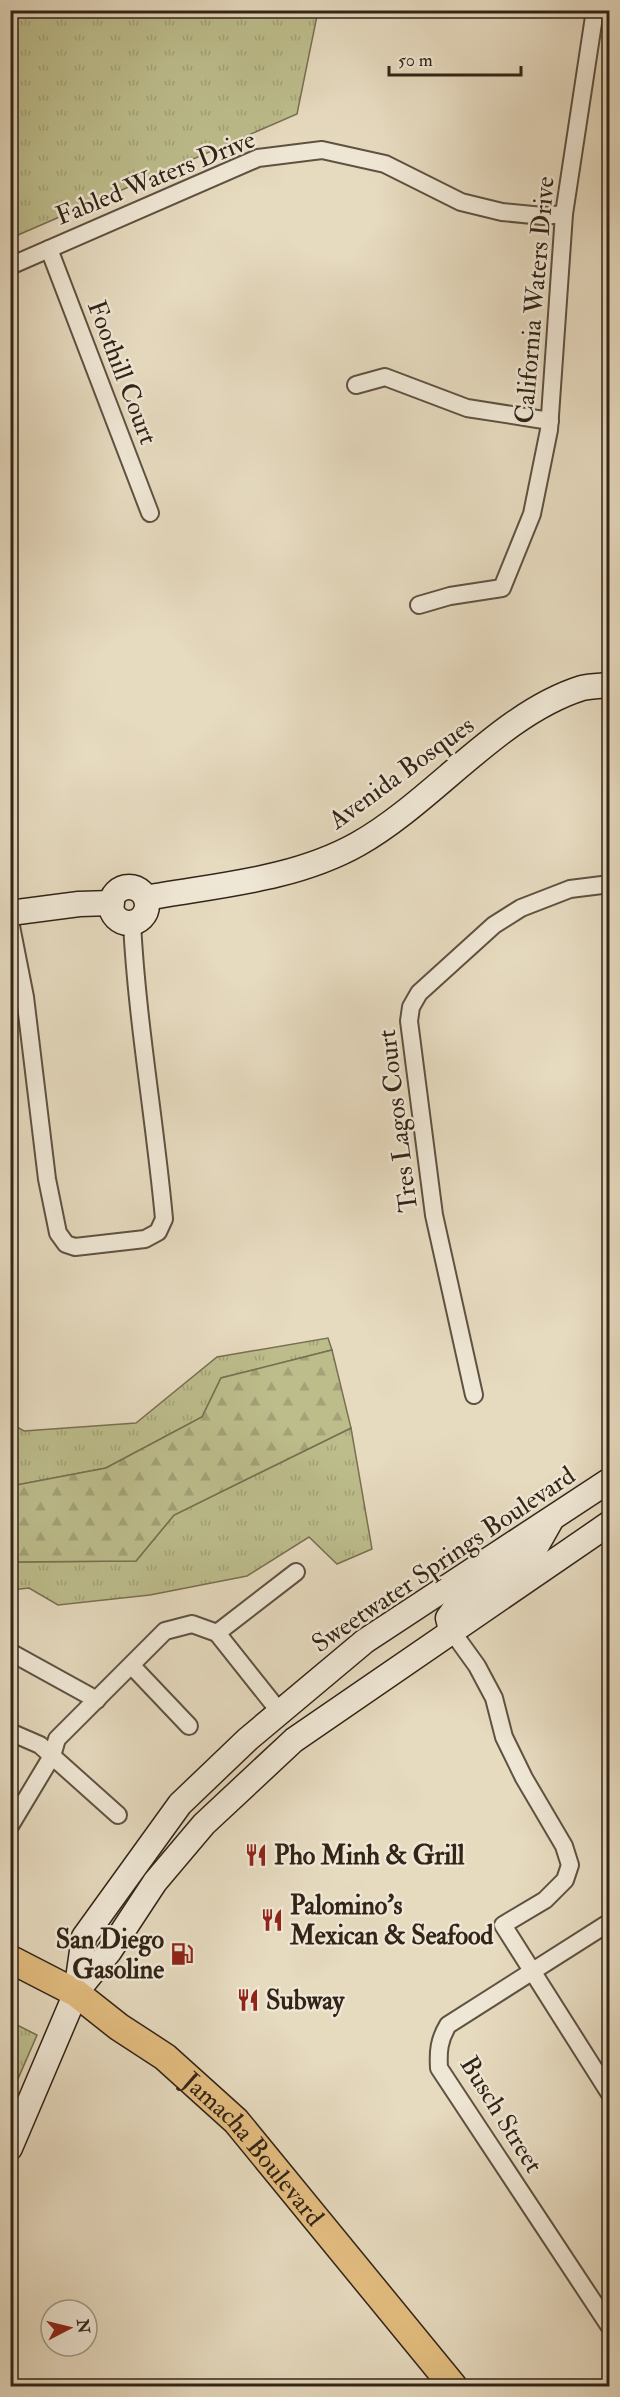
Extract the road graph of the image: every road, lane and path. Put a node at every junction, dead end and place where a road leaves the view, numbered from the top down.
1 (595, 10) edge
2 (564, 214) junction
3 (49, 249) junction
4 (10, 266) edge
5 (356, 385) dead end
6 (550, 421) junction
7 (150, 513) dead end
8 (419, 605) dead end
9 (609, 685) edge
10 (609, 884) edge
11 (146, 898) junction
12 (111, 903) junction
13 (10, 913) edge
14 (10, 921) edge
15 (132, 923) junction
16 (474, 1395) dead end
17 (609, 1480) edge
18 (553, 1517) junction
19 (609, 1523) edge
20 (296, 1572) dead end
21 (451, 1630) junction
22 (217, 1633) junction
23 (10, 1652) edge
24 (132, 1666) junction
25 (97, 1700) junction
26 (279, 1711) junction
27 (189, 1726) dead end
28 (10, 1732) edge
29 (52, 1756) junction
30 (118, 1815) dead end
31 (214, 1815) junction
32 (10, 1826) edge
33 (609, 1922) edge
34 (10, 1959) edge
35 (532, 1971) junction
36 (76, 1993) junction
37 (607, 2085) edge
38 (10, 2148) edge
39 (609, 2326) edge
40 (453, 2386) edge

1 - 2 street, California Waters Drive
2 - 3 street, Fabled Waters Drive
2 - 6 street, California Waters Drive
3 - 4 street, Fabled Waters Drive
3 - 7 street, Foothill Court
5 - 6 street
6 - 8 street, California Waters Drive
9 - 11 main road, Avenida Bosques
10 - 16 street, Tres Lagos Court
11 - 12 main road
11 - 15 main road
12 - 13 main road
12 - 15 main road
14 - 15 street
17 - 18 main road, Sweetwater Springs Boulevard
18 - 21 main road
18 - 26 main road, Sweetwater Springs Boulevard
19 - 21 main road, Sweetwater Springs Boulevard
20 - 22 street
21 - 31 main road, Sweetwater Springs Boulevard
21 - 35 street
22 - 24 street
22 - 26 street
23 - 25 street
24 - 25 street
24 - 27 street
25 - 29 street
26 - 31 main road
26 - 36 main road, Sweetwater Springs Boulevard
28 - 29 street
29 - 30 street
29 - 32 street
31 - 36 main road, Sweetwater Springs Boulevard
33 - 35 street, Busch Street
34 - 36 main road, Jamacha Boulevard
35 - 37 street
35 - 39 street, Busch Street
36 - 38 main road, Sweetwater Springs Boulevard
36 - 40 main road, Jamacha Boulevard

